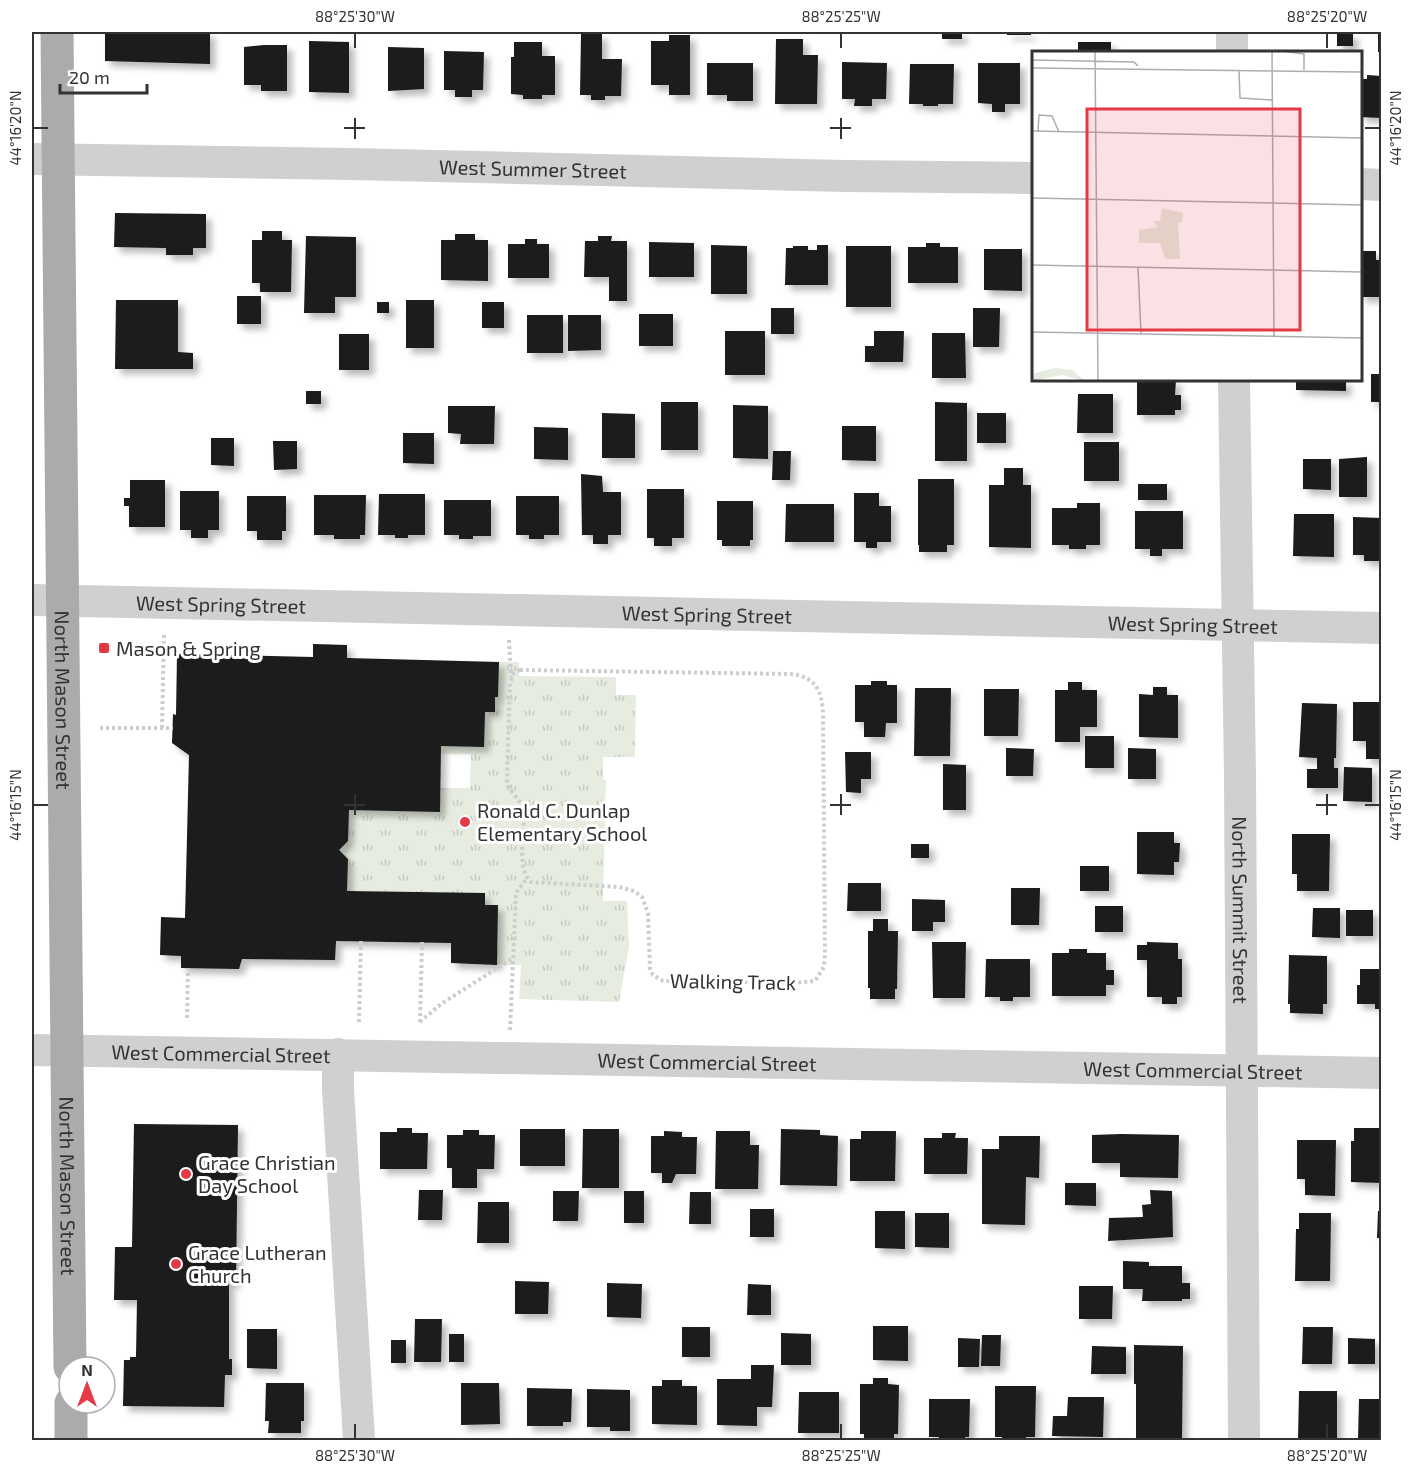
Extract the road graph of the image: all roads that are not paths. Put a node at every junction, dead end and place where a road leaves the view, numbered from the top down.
1 (57, 32) edge
2 (1232, 32) edge
3 (1232, 51) edge
4 (45, 160) edge
5 (1032, 178) edge
6 (1362, 184) edge
7 (1382, 185) edge
8 (1234, 381) edge
9 (32, 600) edge
10 (64, 601) junction
11 (1236, 624) junction
12 (1382, 628) edge
13 (32, 1050) edge
14 (68, 1050) junction
15 (338, 1054) junction
16 (1240, 1070) junction
17 (1382, 1073) edge
18 (70, 1355) edge
19 (70, 1415) edge
20 (71, 1440) edge
21 (359, 1440) edge
22 (1244, 1440) edge

1 - 4 main road, North Mason Street
2 - 3 street
4 - 5 street, West Summer Street
4 - 10 main road, North Mason Street
6 - 7 street
8 - 11 street, North Summit Street
9 - 10 street, West Spring Street
10 - 11 street, West Spring Street
10 - 14 main road, North Mason Street
11 - 12 street, West Spring Street
11 - 16 street, North Summit Street
13 - 14 street, West Commercial Street
14 - 15 street, West Commercial Street
14 - 18 main road, North Mason Street
15 - 16 street, West Commercial Street
15 - 21 street
16 - 17 street, West Commercial Street
16 - 22 street, North Summit Street
19 - 20 main road

